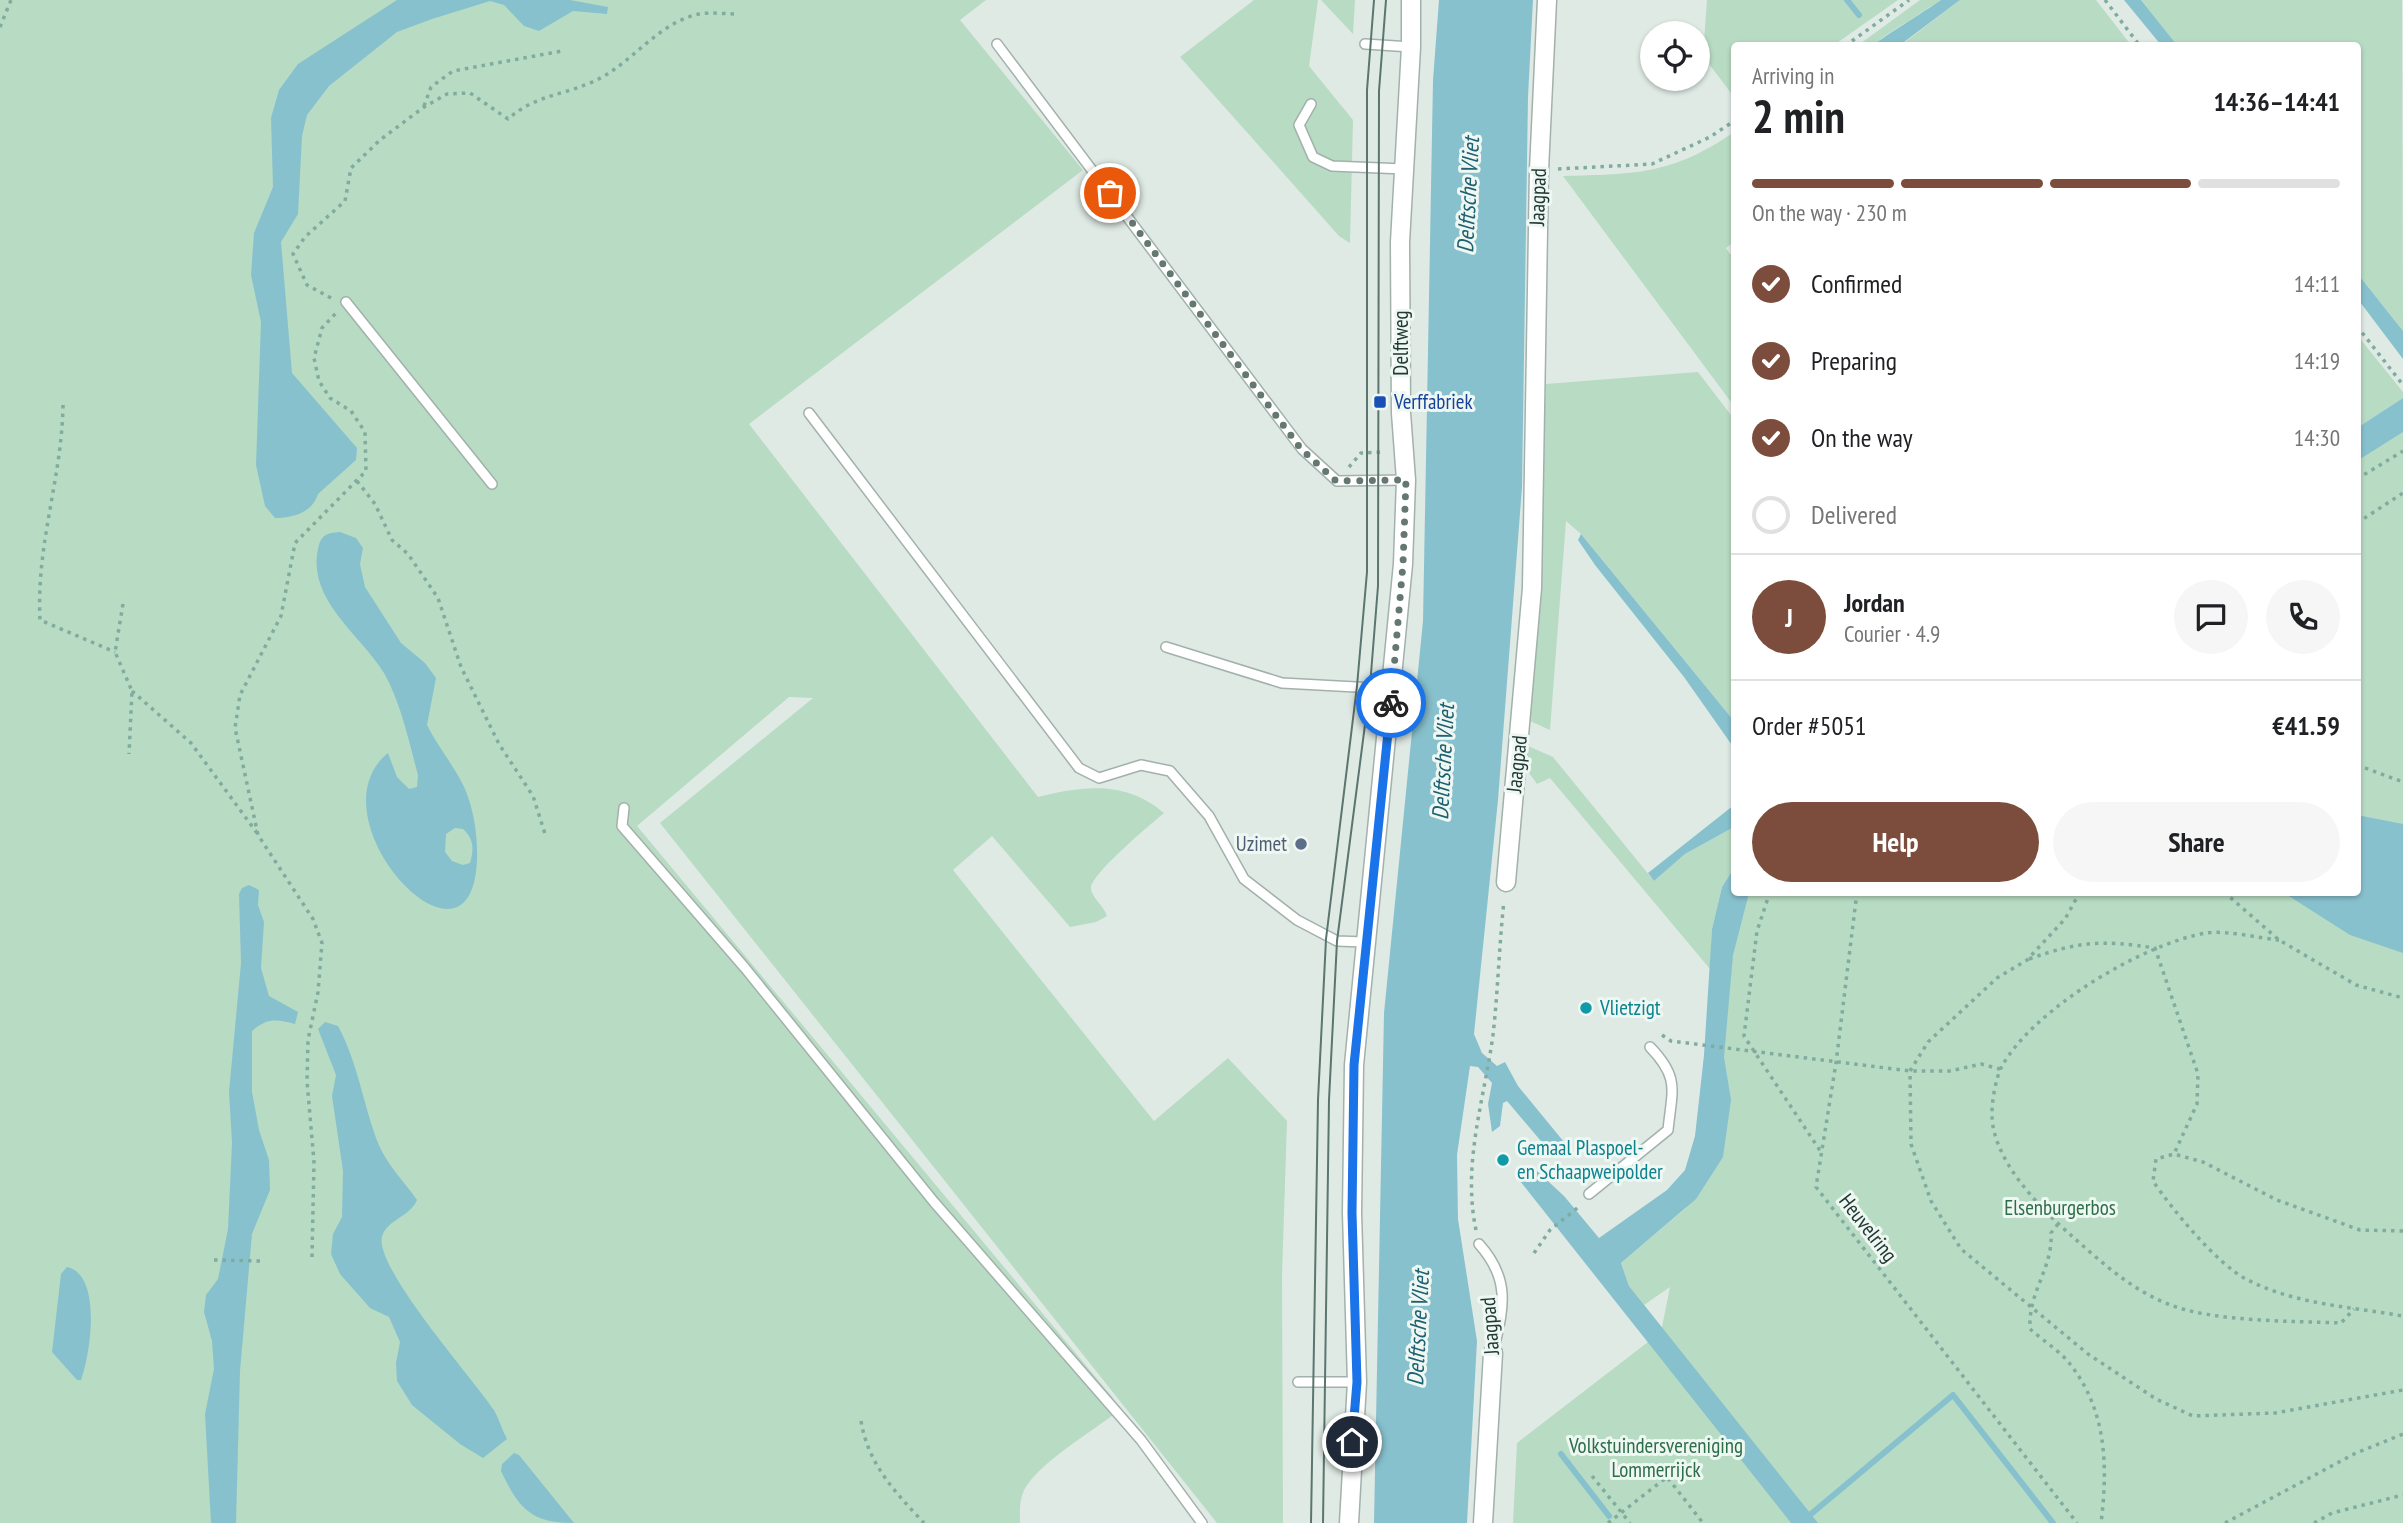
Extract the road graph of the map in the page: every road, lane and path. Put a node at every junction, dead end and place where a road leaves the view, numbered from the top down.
1 (11, 0) edge
2 (1410, 0) edge
3 (1546, 0) edge
4 (1909, 0) edge
5 (2105, 0) edge
6 (737, 14) dead end
7 (0, 27) edge
8 (1850, 42) edge
9 (2137, 42) edge
10 (998, 44) dead end
11 (1365, 44) dead end
12 (1411, 47) junction
13 (562, 51) dead end
14 (1311, 104) dead end
15 (424, 107) junction
16 (1731, 123) edge
17 (1406, 169) junction
18 (1539, 170) junction
19 (346, 302) junction
20 (2361, 331) edge
21 (2403, 385) edge
22 (63, 405) dead end
23 (809, 413) dead end
24 (2403, 451) edge
25 (1404, 452) junction
26 (2361, 477) edge
27 (1406, 480) junction
28 (357, 481) junction
29 (1336, 481) junction
30 (492, 484) dead end
31 (2403, 494) edge
32 (2361, 520) edge
33 (122, 604) dead end
34 (1166, 647) dead end
35 (114, 652) junction
36 (1393, 689) junction
37 (132, 691) junction
38 (129, 754) dead end
39 (2361, 766) edge
40 (2403, 782) edge
41 (624, 808) dead end
42 (258, 835) junction
43 (546, 836) dead end
44 (1506, 882) joint
45 (1769, 896) edge
46 (1857, 896) edge
47 (2078, 896) edge
48 (2229, 896) edge
49 (2279, 940) junction
50 (1366, 942) junction
51 (2155, 948) junction
52 (2027, 960) junction
53 (2403, 998) edge
54 (1662, 1035) dead end
55 (1650, 1047) dead end
56 (1755, 1051) junction
57 (1836, 1063) junction
58 (2000, 1069) junction
59 (1910, 1072) junction
60 (1821, 1153) junction
61 (2174, 1154) junction
62 (1589, 1194) dead end
63 (1581, 1205) dead end
64 (2058, 1224) junction
65 (2403, 1230) edge
66 (1479, 1244) joint
67 (1534, 1253) dead end
68 (313, 1256) dead end
69 (214, 1260) dead end
70 (261, 1261) dead end
71 (2029, 1308) junction
72 (2354, 1309) junction
73 (2403, 1316) edge
74 (1493, 1353) joint
75 (1298, 1382) dead end
76 (1357, 1382) junction
77 (2403, 1390) edge
78 (861, 1421) dead end
79 (2403, 1434) edge
80 (1592, 1476) dead end
81 (2403, 1495) edge
82 (1622, 1512) junction
83 (923, 1523) edge
84 (1202, 1523) edge
85 (1349, 1523) edge
86 (1483, 1523) edge
87 (1608, 1523) edge
88 (1630, 1523) edge
89 (1703, 1523) edge
90 (2077, 1523) edge
91 (2101, 1523) edge
92 (2225, 1523) edge
93 (2314, 1523) edge

1 - 7 path
2 - 12 street, Delftweg
3 - 18 street, Jaagpad
4 - 8 path
5 - 9 path
6 - 15 path
10 - 29 lane
11 - 12 lane
12 - 17 street, Delftweg
13 - 15 path
14 - 17 lane
15 - 19 path
16 - 18 path
17 - 25 street, Delftweg
18 - 44 street, Jaagpad
19 - 28 path
19 - 30 lane
20 - 21 path
22 - 35 path
23 - 50 lane
24 - 26 path
25 - 27 street, Delftweg
25 - 29 path
27 - 29 lane
27 - 36 street, Delftweg
28 - 42 path
28 - 43 path
31 - 32 path
33 - 35 path
34 - 36 lane
35 - 37 path
36 - 50 street, Delftweg
37 - 38 path
37 - 42 path
39 - 40 path
41 - 84 lane
42 - 68 path
44 - 66 path
45 - 56 path
46 - 57 path, Heuvelring
47 - 52 path
48 - 49 path
49 - 51 path
49 - 53 path
50 - 76 street, Delftweg
51 - 52 path
51 - 58 path
51 - 61 path
52 - 59 path
54 - 56 path
55 - 62 lane
56 - 57 path
56 - 60 path
57 - 59 path
57 - 60 path, Heuvelring
58 - 59 path
58 - 64 path
59 - 71 path
60 - 90 path, Heuvelring
61 - 65 path
61 - 72 path
63 - 67 path
64 - 71 path
64 - 72 path
66 - 74 lane
69 - 70 path
71 - 77 path
71 - 91 path
72 - 73 path
74 - 86 street, Jaagpad
75 - 76 lane
76 - 85 street, Delftweg
78 - 83 path
79 - 92 path
80 - 82 path
81 - 93 path
82 - 87 path
82 - 88 path
82 - 89 path

